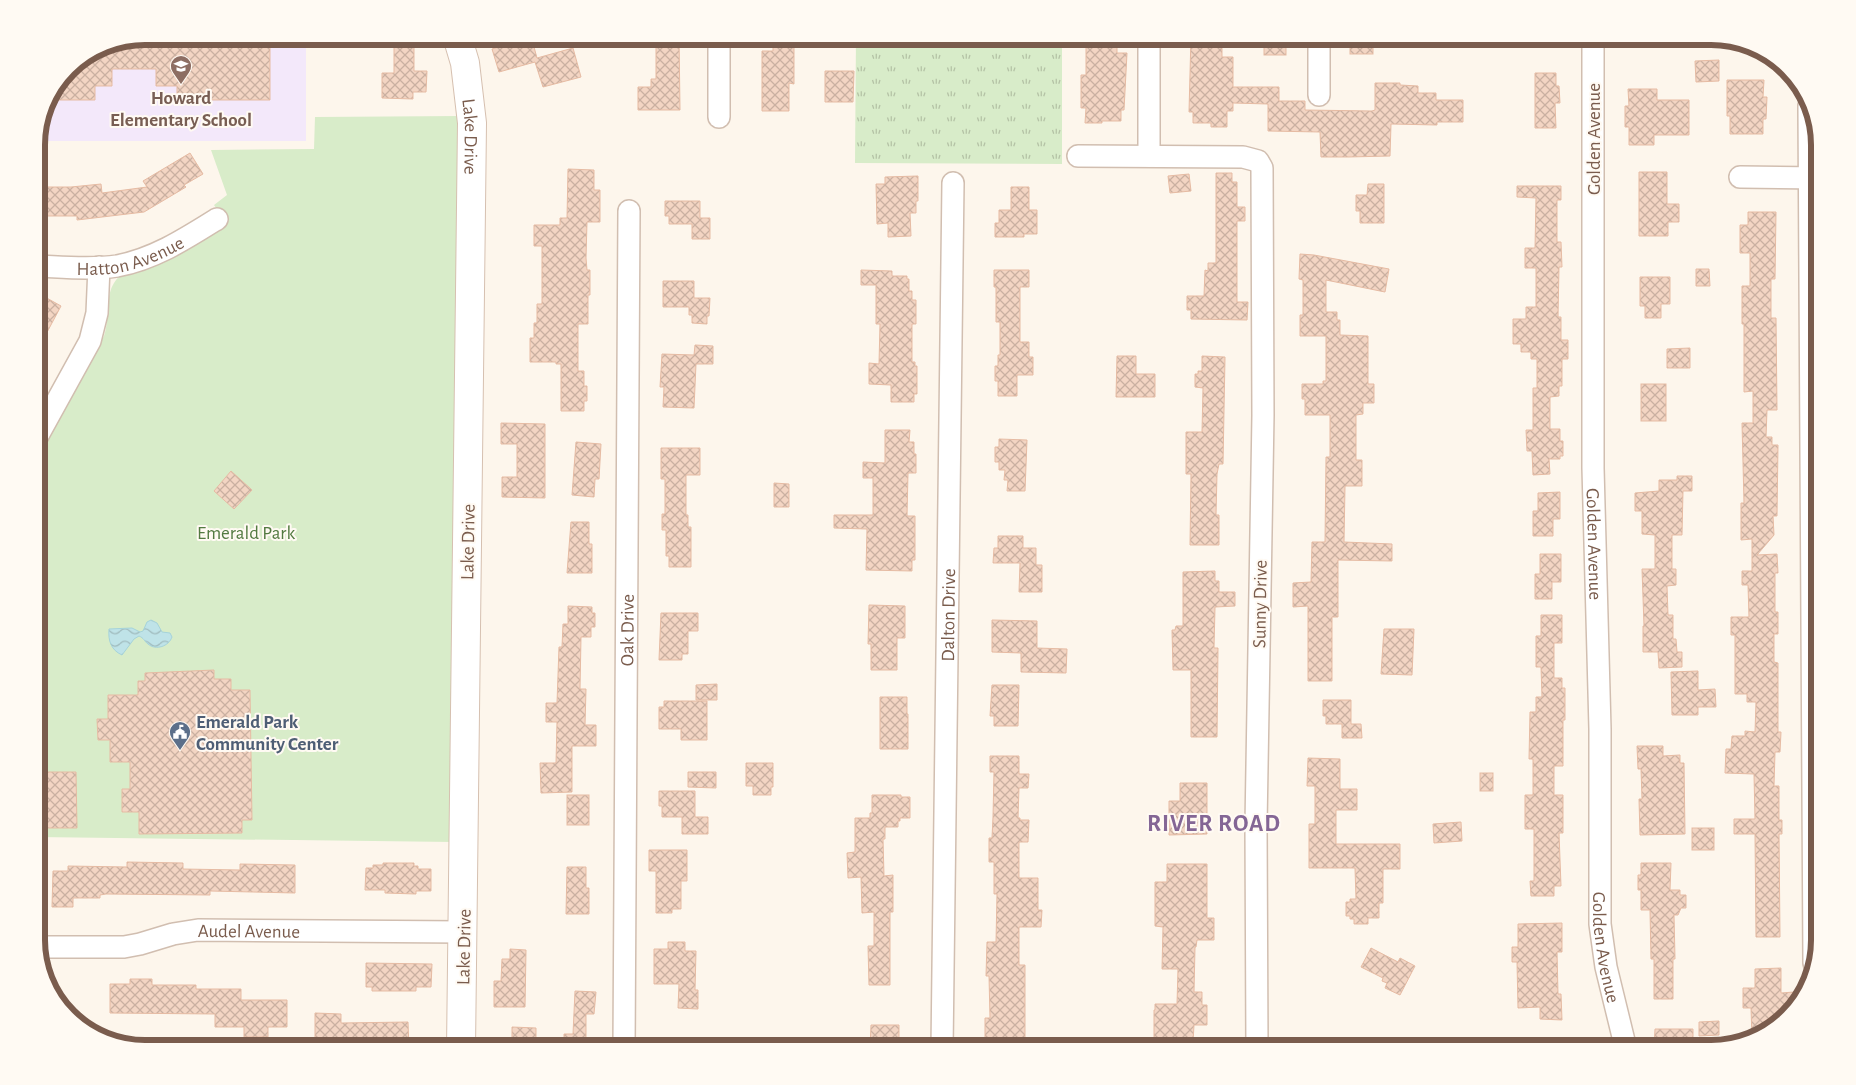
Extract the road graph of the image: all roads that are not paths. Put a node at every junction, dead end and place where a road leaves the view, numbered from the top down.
1 (460, 45) edge
2 (719, 45) edge
3 (1149, 45) edge
4 (1319, 45) edge
5 (1593, 45) edge
6 (1319, 95) dead end
7 (719, 117) dead end
8 (1078, 156) dead end
9 (1149, 156) junction
10 (1740, 177) dead end
11 (1811, 178) edge
12 (953, 183) dead end
13 (629, 211) dead end
14 (217, 219) dead end
15 (45, 266) edge
16 (98, 267) junction
17 (45, 424) edge
18 (463, 932) junction
19 (45, 947) edge
20 (461, 1040) edge
21 (624, 1040) edge
22 (942, 1040) edge
23 (1257, 1040) edge
24 (1624, 1040) edge

1 - 18 street, Lake Drive
2 - 7 street
3 - 9 street
4 - 6 street
5 - 24 street, Golden Avenue
8 - 9 street
9 - 23 street, Sunny Drive
10 - 11 street
12 - 22 street, Dalton Drive
13 - 21 street, Oak Drive
14 - 16 street, Hatton Avenue
15 - 16 street, Hatton Avenue
16 - 17 street
18 - 19 street, Audel Avenue
18 - 20 street, Lake Drive

